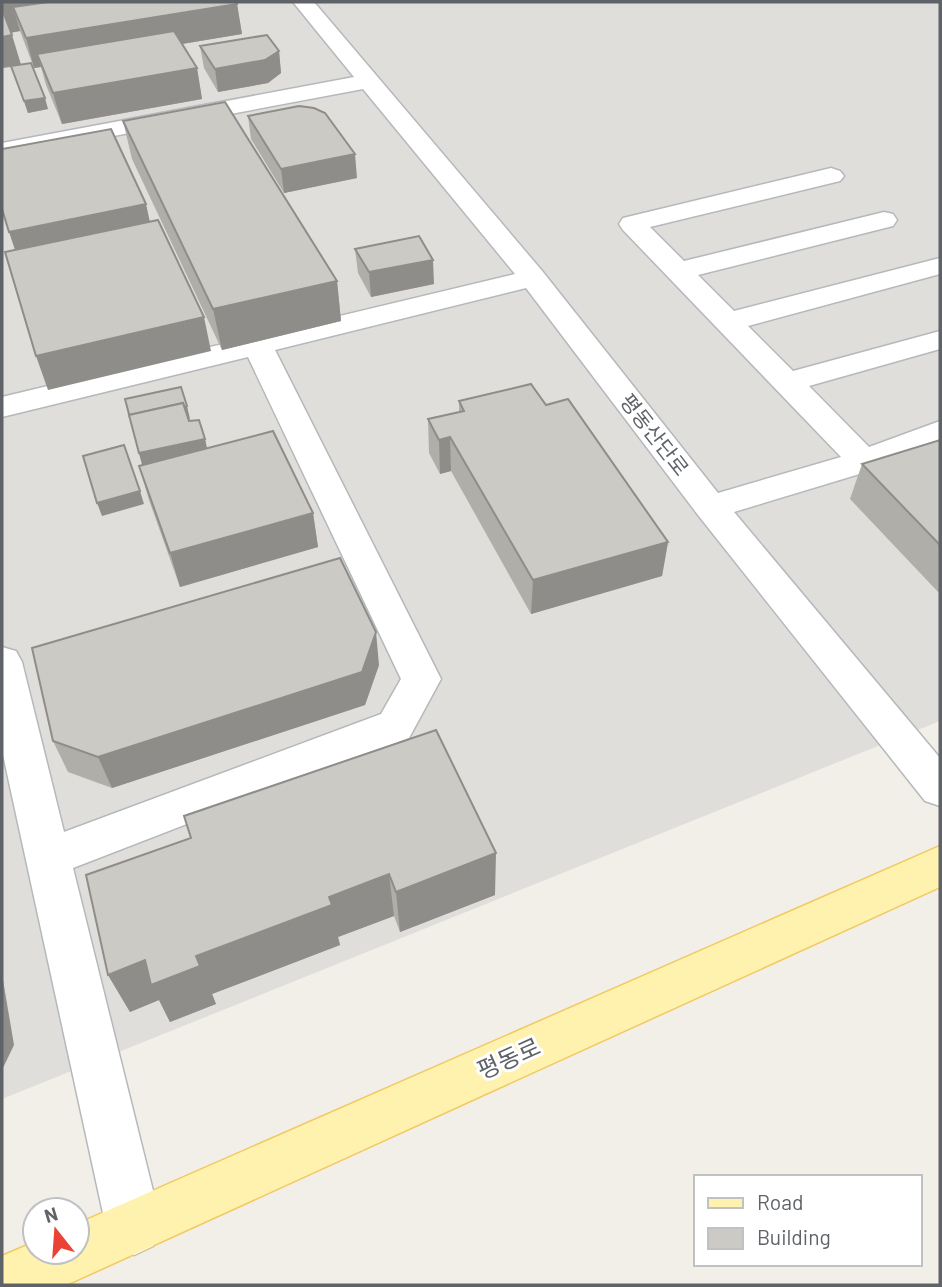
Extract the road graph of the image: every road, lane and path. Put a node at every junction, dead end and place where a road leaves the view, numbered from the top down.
1 (303, 2) edge
2 (368, 81) junction
3 (2, 150) edge
4 (831, 176) dead end
5 (884, 220) dead end
6 (940, 266) edge
7 (679, 271) junction
8 (533, 278) junction
9 (728, 322) junction
10 (940, 340) edge
11 (258, 346) junction
12 (787, 382) junction
13 (2, 407) edge
14 (940, 432) edge
15 (864, 461) junction
16 (710, 507) junction
17 (2, 662) edge
18 (940, 788) edge
19 (49, 858) junction
20 (940, 866) edge
21 (134, 1227) junction
22 (91, 1246) edge
23 (45, 1266) edge
24 (2, 1285) edge

1 - 2 street, 평동산단로
2 - 3 street
2 - 8 street, 평동산단로
4 - 7 street
5 - 7 street
6 - 9 street
7 - 9 street
8 - 11 street
8 - 16 street, 평동산단로
9 - 12 street
10 - 12 street
11 - 13 street
11 - 19 street
12 - 15 street
14 - 15 street
15 - 16 street
16 - 18 street, 평동산단로
17 - 19 street
19 - 21 street
20 - 21 main road, 평동로
21 - 22 main road, 평동로
23 - 24 main road, 평동로

